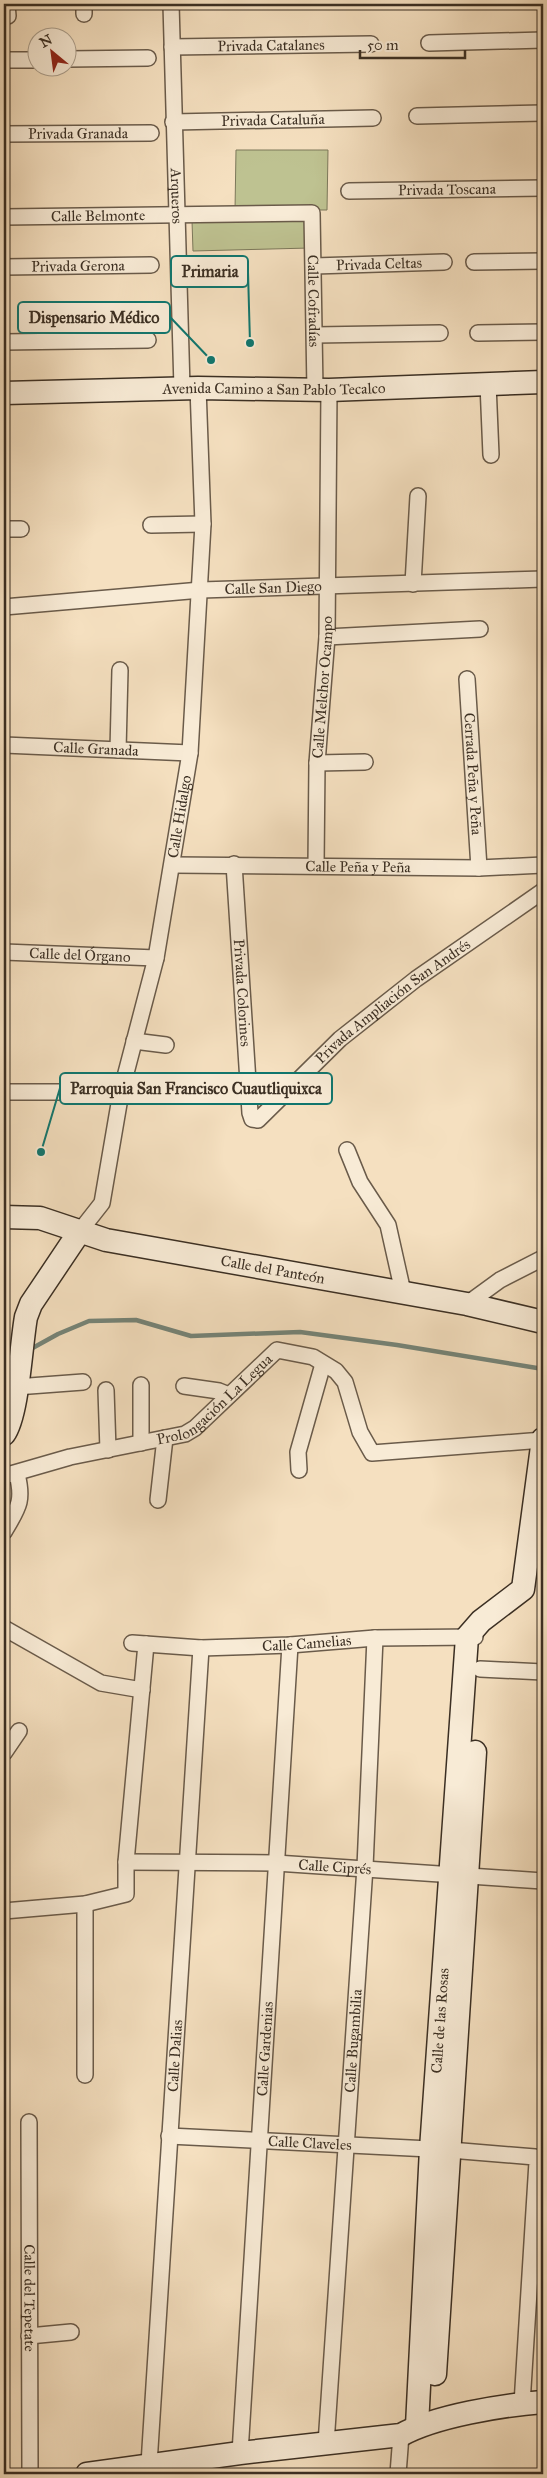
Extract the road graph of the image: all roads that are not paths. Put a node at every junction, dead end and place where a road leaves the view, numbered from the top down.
1 (171, 4) edge
2 (543, 40) edge
3 (429, 43) dead end
4 (370, 44) dead end
5 (172, 47) junction
6 (148, 58) dead end
7 (4, 60) edge
8 (28, 60) edge
9 (78, 60) edge
10 (543, 113) edge
11 (417, 116) dead end
12 (373, 118) dead end
13 (174, 122) junction
14 (151, 133) dead end
15 (4, 134) edge
16 (543, 188) edge
17 (349, 191) dead end
18 (312, 213) joint
19 (176, 215) junction
20 (4, 218) edge
21 (543, 261) edge
22 (444, 262) dead end
23 (474, 262) dead end
24 (152, 266) dead end
25 (314, 266) junction
26 (4, 267) edge
27 (543, 332) edge
28 (440, 333) dead end
29 (478, 333) dead end
30 (315, 335) junction
31 (148, 340) dead end
32 (4, 342) edge
33 (543, 382) edge
34 (488, 384) junction
35 (190, 388) junction
36 (322, 390) junction
37 (4, 393) edge
38 (491, 455) dead end
39 (418, 496) dead end
40 (203, 524) junction
41 (151, 525) dead end
42 (21, 528) dead end
43 (4, 529) edge
44 (543, 578) edge
45 (413, 584) junction
46 (327, 586) junction
47 (201, 590) junction
48 (4, 608) edge
49 (480, 629) dead end
50 (327, 637) junction
51 (120, 670) dead end
52 (467, 679) dead end
53 (4, 745) edge
54 (118, 750) junction
55 (190, 753) junction
56 (364, 762) dead end
57 (317, 763) junction
58 (234, 864) junction
59 (173, 865) junction
60 (316, 865) junction
61 (543, 865) edge
62 (479, 868) junction
63 (543, 891) edge
64 (4, 952) edge
65 (156, 958) junction
66 (134, 1041) junction
67 (166, 1045) dead end
68 (4, 1092) edge
69 (120, 1092) junction
70 (252, 1119) joint
71 (347, 1150) dead end
72 (4, 1217) edge
73 (80, 1231) junction
74 (543, 1258) edge
75 (403, 1292) junction
76 (466, 1304) junction
77 (543, 1322) edge
78 (324, 1364) junction
79 (17, 1380) junction
80 (83, 1382) dead end
81 (141, 1385) dead end
82 (184, 1386) dead end
83 (106, 1390) dead end
84 (229, 1395) junction
85 (4, 1434) edge
86 (165, 1438) junction
87 (543, 1440) edge
88 (141, 1443) junction
89 (108, 1450) junction
90 (299, 1470) dead end
91 (10, 1475) edge
92 (158, 1500) dead end
93 (4, 1532) edge
94 (481, 1626) junction
95 (4, 1628) edge
96 (375, 1638) junction
97 (290, 1645) junction
98 (201, 1648) junction
99 (480, 1669) junction
100 (543, 1672) edge
101 (142, 1690) junction
102 (19, 1731) dead end
103 (4, 1753) edge
104 (126, 1862) junction
105 (188, 1862) junction
106 (276, 1862) junction
107 (366, 1867) junction
108 (459, 1874) junction
109 (543, 1881) edge
110 (85, 1904) junction
111 (4, 1911) edge
112 (85, 2075) dead end
113 (29, 2122) dead end
114 (169, 2136) junction
115 (258, 2141) junction
116 (346, 2145) junction
117 (441, 2149) junction
118 (71, 2332) dead end
119 (29, 2336) junction
120 (533, 2403) edge
121 (417, 2428) junction
122 (326, 2444) junction
123 (240, 2453) junction
124 (149, 2464) junction
125 (30, 2474) edge
126 (87, 2474) edge
127 (398, 2474) edge

1 - 5 street, Arqueros
2 - 3 street
4 - 5 street, Privada Catalanes
5 - 13 street, Arqueros
6 - 9 street
7 - 8 street
10 - 11 street
12 - 13 street, Privada Cataluña
13 - 19 street, Arqueros
14 - 15 street, Privada Granada
16 - 17 street, Privada Toscana
18 - 19 street, Calle Belmonte
18 - 25 street, Calle Cofradías
19 - 20 street, Calle Belmonte
19 - 35 street, Arqueros
21 - 23 street
22 - 25 street, Privada Celtas
24 - 26 street, Privada Gerona
25 - 30 street, Calle Cofradías
27 - 29 street
28 - 30 street
30 - 36 street, Calle Cofradías
31 - 32 street
33 - 34 street, Avenida Camino a San Pablo Tecalco
34 - 36 street, Avenida Camino a San Pablo Tecalco
34 - 38 street
35 - 36 street, Avenida Camino a San Pablo Tecalco
35 - 37 street, Avenida Camino a San Pablo Tecalco
35 - 40 street, Calle Hidalgo
36 - 46 street, Calle Melchor Ocampo
39 - 45 street
40 - 41 street
40 - 47 street, Calle Hidalgo
42 - 43 street
44 - 45 street, Calle San Diego
45 - 46 street, Calle San Diego
46 - 47 street, Calle San Diego
46 - 50 street, Calle Melchor Ocampo
47 - 48 street, Calle San Diego
47 - 55 street, Calle Hidalgo
49 - 50 street
50 - 57 street, Calle Melchor Ocampo
51 - 54 street
52 - 62 street, Cerrada Peña y Peña
53 - 54 street, Calle Granada
54 - 55 street, Calle Granada
55 - 59 street, Calle Hidalgo
56 - 57 street
57 - 60 street, Calle Melchor Ocampo
58 - 59 street, Calle Peña y Peña
58 - 60 street, Calle Peña y Peña
58 - 70 street, Privada Colorines
59 - 65 street, Calle Hidalgo
60 - 62 street, Calle Peña y Peña
61 - 62 street, Calle Peña y Peña
63 - 70 street, Privada Ampliación San Andrés
64 - 65 street, Calle del Órgano
65 - 66 street, Calle Hidalgo
66 - 67 street
66 - 69 street, Calle Hidalgo
68 - 69 street
69 - 73 street, Calle Hidalgo
71 - 75 street
72 - 73 street, Calle del Panteón
73 - 75 street, Calle del Panteón
73 - 79 street
74 - 76 street
75 - 76 street, Calle del Panteón
76 - 77 street, Calle del Panteón
78 - 84 street, Prolongación La Legua
78 - 87 street, Prolongación La Legua
78 - 90 street
79 - 80 street
79 - 85 street
81 - 88 street
82 - 84 street
83 - 89 street
84 - 86 street, Prolongación La Legua
86 - 88 street, Prolongación La Legua
86 - 92 street
87 - 94 street
88 - 89 street, Prolongación La Legua
89 - 91 street, Prolongación La Legua
91 - 93 street
94 - 96 street, Calle Camelias
94 - 99 street, Calle de las Rosas
94 - 108 street, Calle de las Rosas
95 - 101 street
96 - 97 street, Calle Camelias
96 - 107 street, Calle Bugambilia
97 - 98 street, Calle Camelias
97 - 106 street, Calle Gardenias
98 - 101 street, Calle Camelias
98 - 105 street, Calle Dalias
99 - 100 street
99 - 108 street, Calle de las Rosas
101 - 104 street
102 - 103 street
104 - 105 street, Calle Ciprés
104 - 110 street
105 - 106 street, Calle Ciprés
105 - 114 street, Calle Dalias
106 - 107 street, Calle Ciprés
106 - 115 street, Calle Gardenias
107 - 108 street, Calle Ciprés
107 - 116 street, Calle Bugambilia
108 - 109 street, Calle Ciprés
108 - 117 street, Calle de las Rosas
110 - 111 street
110 - 112 street
113 - 119 street, Calle del Tepetate
114 - 115 street, Calle Claveles
114 - 124 street, Calle Dalias
115 - 116 street, Calle Claveles
115 - 123 street, Calle Gardenias
116 - 117 street, Calle Claveles
116 - 122 street, Calle Bugambilia
117 - 120 street, Calle Claveles
117 - 121 street, Calle de las Rosas
118 - 119 street
119 - 125 street, Calle del Tepetate
120 - 121 street
121 - 122 street
121 - 127 street
122 - 123 street
123 - 124 street
124 - 126 street

